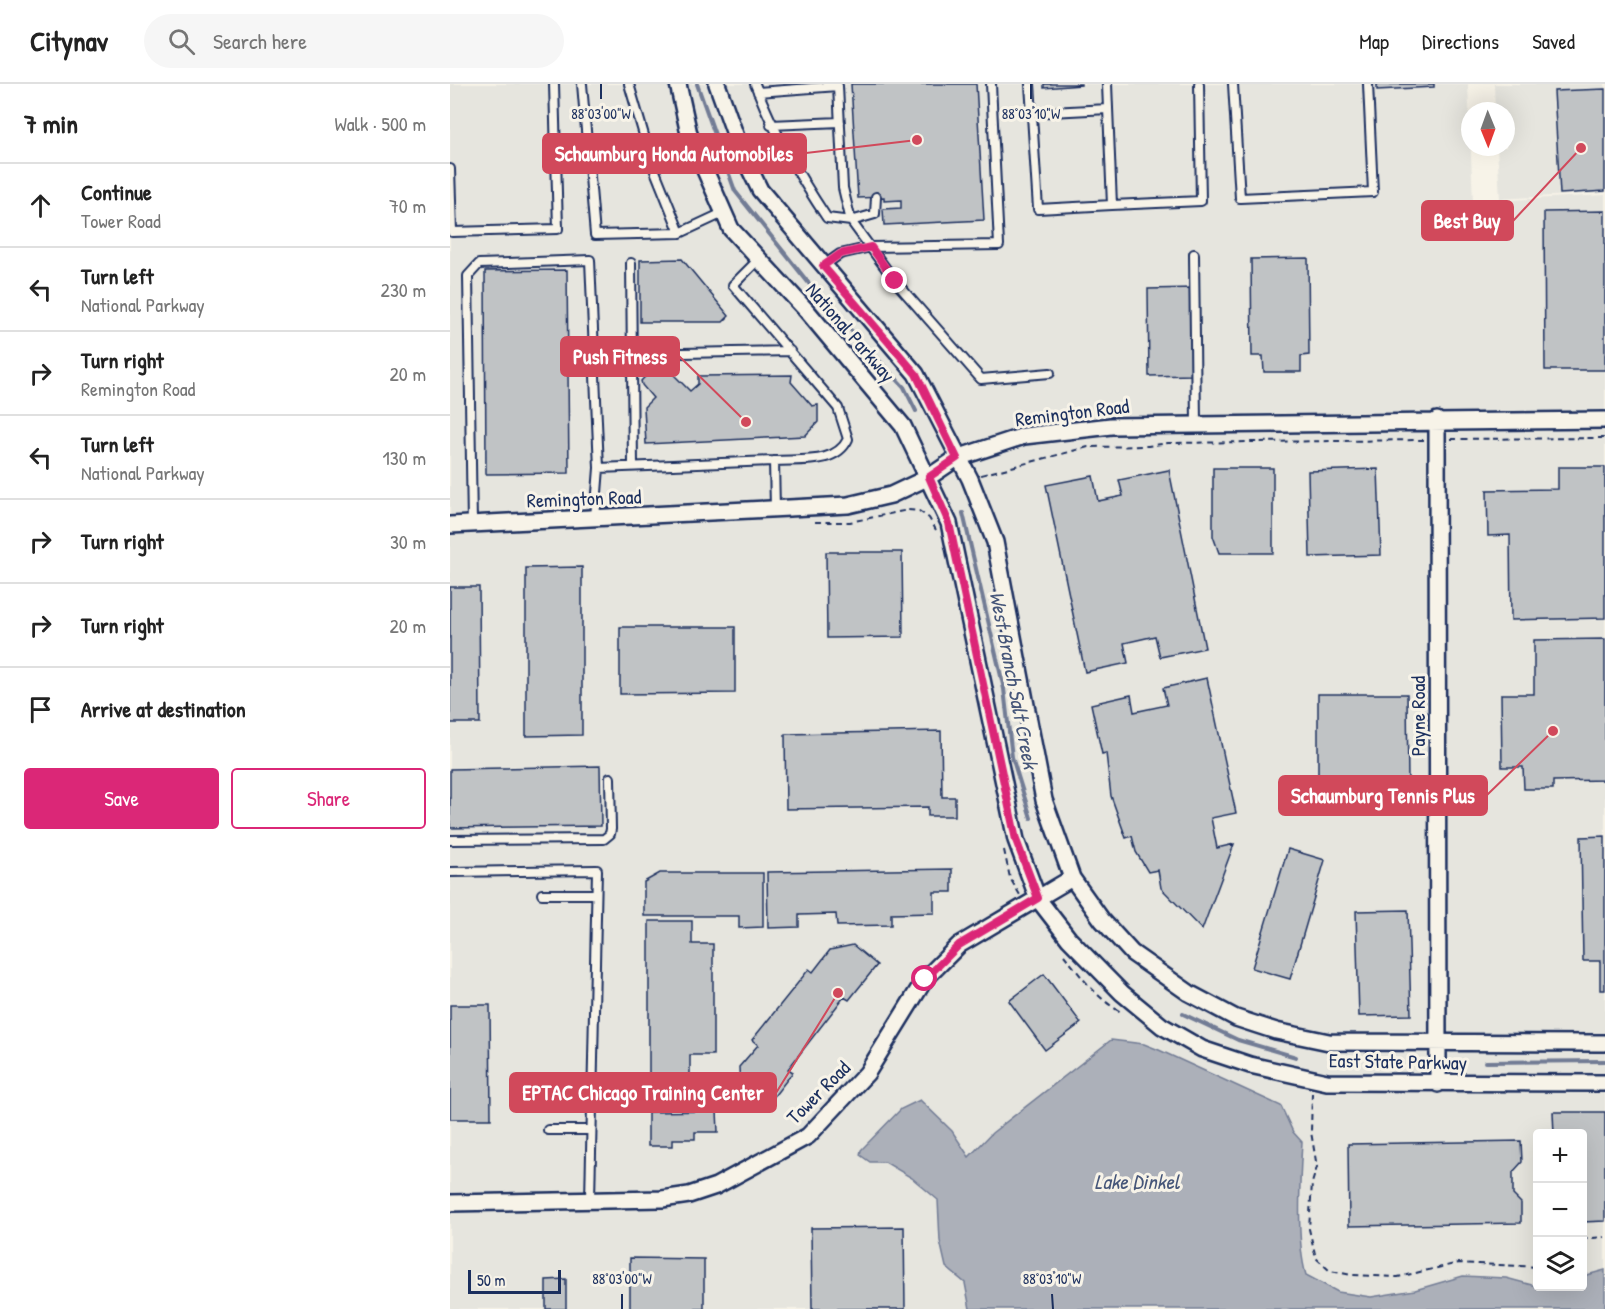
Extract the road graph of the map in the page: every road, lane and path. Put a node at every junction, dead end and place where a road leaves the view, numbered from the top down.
1 (554, 84) edge
2 (582, 84) edge
3 (629, 84) edge
4 (678, 84) edge
5 (717, 84) edge
6 (755, 84) edge
7 (991, 84) edge
8 (1030, 84) edge
9 (1107, 84) edge
10 (1199, 84) edge
11 (1233, 84) edge
12 (1368, 84) edge
13 (758, 92) junction
14 (1108, 109) junction
15 (1032, 112) junction
16 (840, 122) junction
17 (771, 125) junction
18 (450, 169) edge
19 (876, 197) dead end
20 (1112, 205) junction
21 (723, 213) junction
22 (851, 221) junction
23 (680, 233) junction
24 (871, 247) junction
25 (1194, 254) dead end
26 (759, 260) junction
27 (631, 263) dead end
28 (823, 266) junction
29 (790, 351) junction
30 (632, 354) junction
31 (1050, 374) dead end
32 (1437, 420) junction
33 (1605, 420) edge
34 (1196, 424) junction
35 (1605, 438) edge
36 (1437, 440) junction
37 (957, 458) junction
38 (774, 461) junction
39 (633, 466) junction
40 (599, 468) junction
41 (929, 477) junction
42 (970, 479) junction
43 (775, 509) junction
44 (595, 518) junction
45 (472, 524) junction
46 (450, 525) edge
47 (610, 778) dead end
48 (450, 840) edge
49 (450, 872) edge
50 (1072, 878) junction
51 (542, 894) dead end
52 (596, 894) junction
53 (1038, 898) junction
54 (1605, 1043) edge
55 (1438, 1044) junction
56 (1605, 1083) edge
57 (1438, 1084) junction
58 (548, 1130) dead end
59 (591, 1130) junction
60 (590, 1200) junction
61 (450, 1203) edge
62 (1605, 1237) edge
63 (1587, 1239) edge

1 - 18 lane
2 - 23 lane
3 - 23 lane
4 - 21 street, National Parkway
5 - 28 street, National Parkway
6 - 13 lane
7 - 24 lane
8 - 15 lane
9 - 14 lane
10 - 20 lane
11 - 12 lane
13 - 16 lane
13 - 17 lane
14 - 15 lane
14 - 20 lane
15 - 20 lane
16 - 17 lane
16 - 22 lane
17 - 22 lane
19 - 22 lane
21 - 23 lane
21 - 26 street, National Parkway
22 - 24 lane
24 - 28 lane
24 - 31 lane
25 - 34 lane
26 - 29 lane
26 - 41 street, National Parkway
27 - 30 lane
28 - 37 street, National Parkway
29 - 30 lane
29 - 38 lane
30 - 39 lane
32 - 33 street, Remington Road
32 - 34 street, Remington Road
32 - 36 street, Payne Road
34 - 37 street, Remington Road
35 - 36 path
36 - 42 path
36 - 55 street, Payne Road
37 - 41 street, Remington Road
37 - 42 street, National Parkway
38 - 39 lane
38 - 43 lane
39 - 40 lane
40 - 44 lane
40 - 45 lane
41 - 43 street, Remington Road
41 - 53 street, National Parkway
42 - 50 street, National Parkway
43 - 44 street, Remington Road
44 - 45 street, Remington Road
45 - 46 street, Remington Road
47 - 48 lane
49 - 52 lane
50 - 53 street, Tower Road
50 - 55 street, East State Parkway
51 - 52 lane
52 - 59 lane
53 - 57 street, East State Parkway
53 - 60 street, Tower Road
54 - 55 street, East State Parkway
55 - 57 street, Payne Road
56 - 57 street, East State Parkway
58 - 59 lane
59 - 60 lane
60 - 61 street, Tower Road
62 - 63 path

